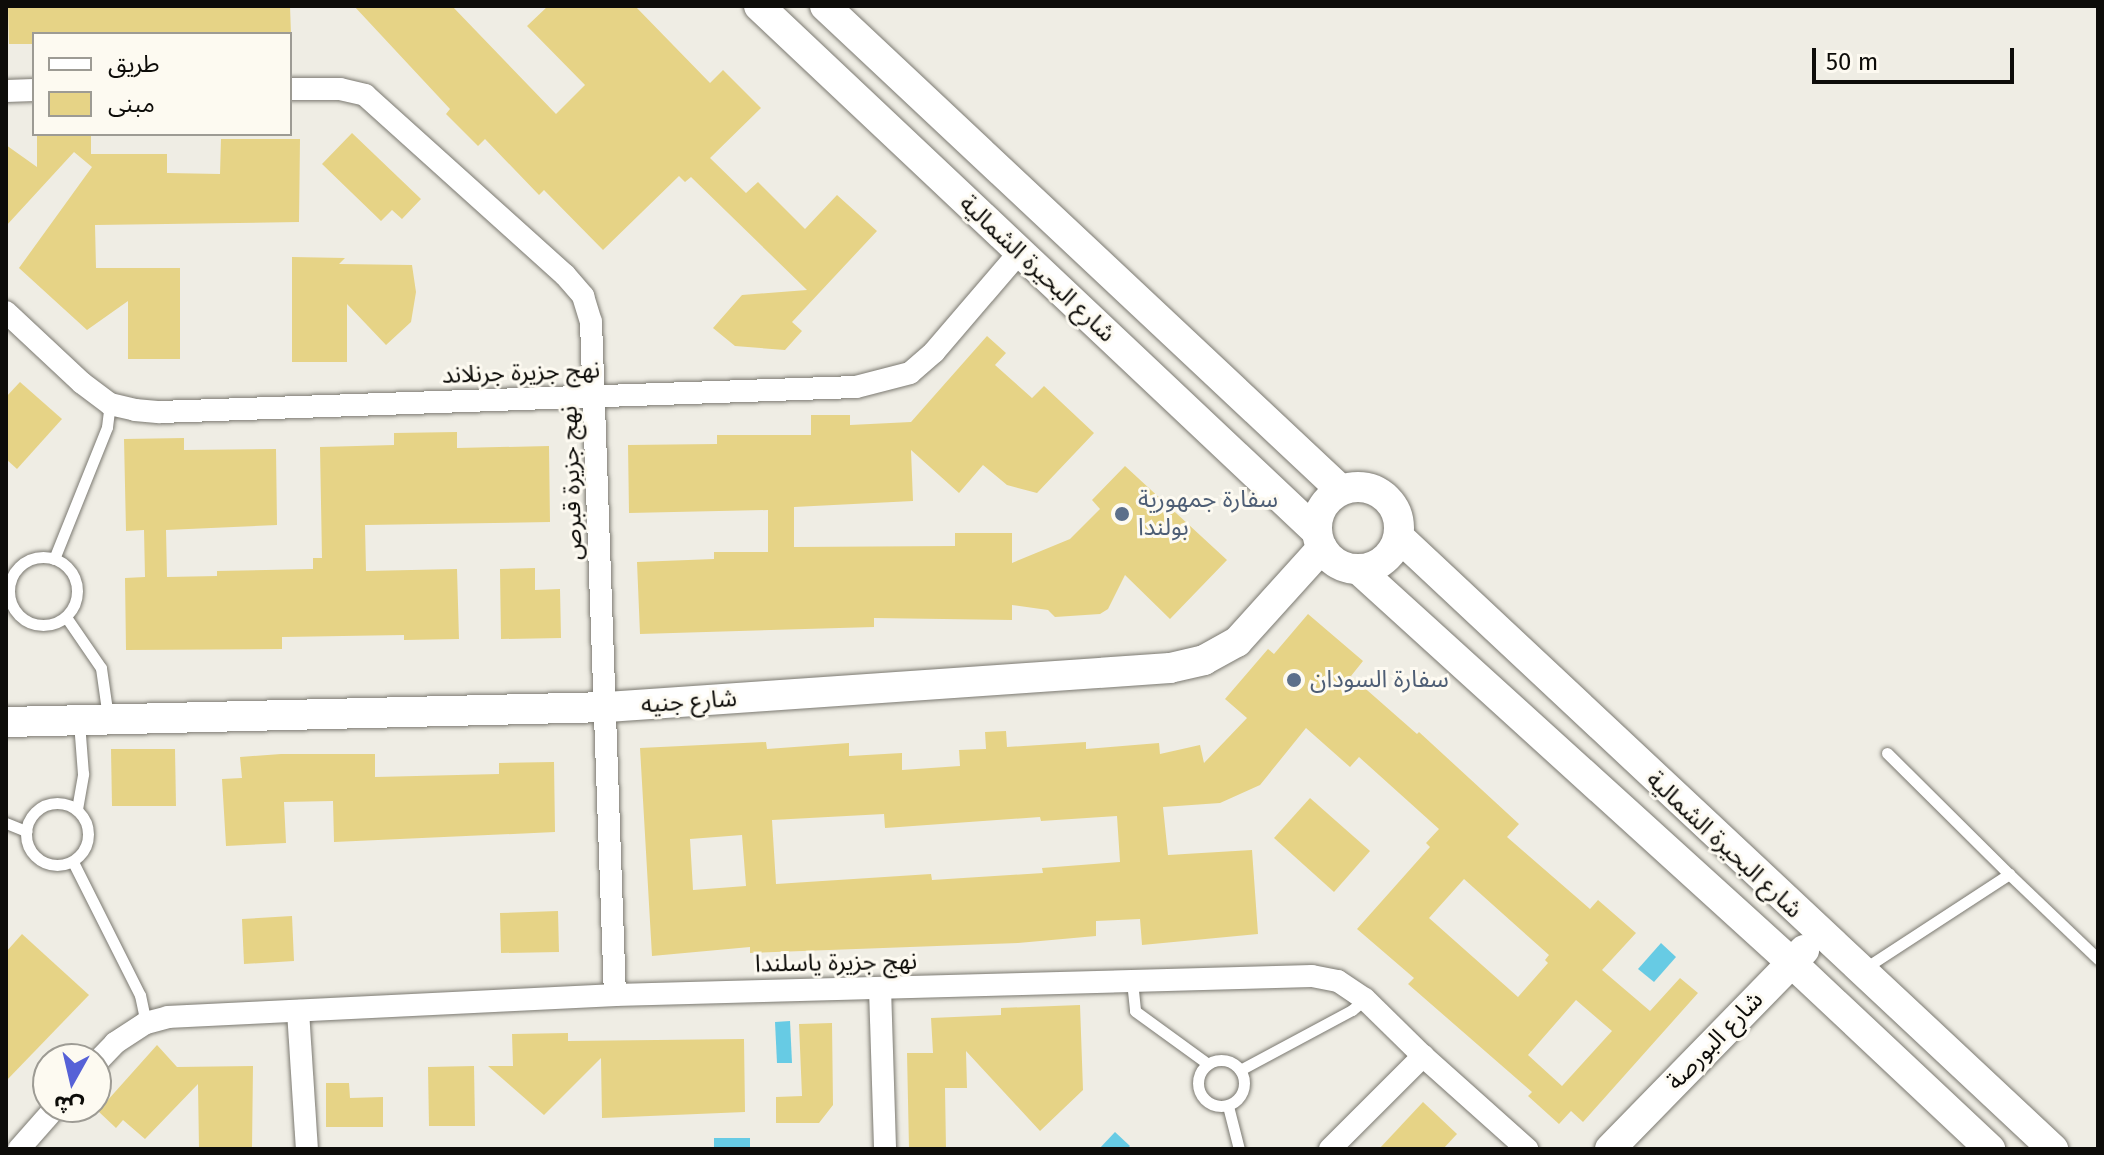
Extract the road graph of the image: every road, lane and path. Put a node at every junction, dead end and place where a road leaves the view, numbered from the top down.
1 (759, 6) edge
2 (825, 6) edge
3 (292, 89) edge
4 (32, 90) edge
5 (6, 91) edge
6 (1019, 253) junction
7 (6, 312) edge
8 (594, 396) junction
9 (110, 404) junction
10 (1341, 490) junction
11 (1399, 537) junction
12 (1320, 540) junction
13 (54, 559) junction
14 (1358, 569) junction
15 (8, 606) edge
16 (66, 617) junction
17 (607, 707) junction
18 (6, 722) edge
19 (94, 722) junction
20 (1887, 753) dead end
21 (77, 809) junction
22 (6, 823) edge
23 (26, 831) junction
24 (73, 862) junction
25 (2009, 874) junction
26 (1819, 934) junction
27 (2098, 959) edge
28 (1792, 963) junction
29 (1860, 971) junction
30 (1132, 981) junction
31 (880, 988) junction
32 (615, 995) junction
33 (1365, 999) junction
34 (298, 1011) junction
35 (146, 1023) junction
36 (112, 1046) edge
37 (1423, 1056) junction
38 (1208, 1064) junction
39 (1240, 1070) junction
40 (1228, 1106) junction
41 (42, 1123) edge
42 (19, 1149) edge
43 (307, 1149) edge
44 (885, 1149) edge
45 (1239, 1149) edge
46 (1330, 1149) edge
47 (1527, 1149) edge
48 (1610, 1149) edge
49 (1990, 1149) edge
50 (2053, 1149) edge

1 - 6 main road, شارع البحيرة الشمالية
2 - 10 main road, شارع البحيرة الشمالية
3 - 8 street, نهج جزيرة قبرص
4 - 5 street
6 - 8 street, نهج جزيرة جرنلاند
6 - 12 main road, شارع البحيرة الشمالية
7 - 9 street, نهج جزيرة جرنلاند
8 - 9 street, نهج جزيرة جرنلاند
8 - 17 street, نهج جزيرة قبرص
9 - 13 lane
10 - 11 main road
10 - 12 main road
11 - 14 main road
11 - 26 main road, شارع البحيرة الشمالية
12 - 14 main road
12 - 17 main road, شارع جنيه
13 - 15 lane
13 - 16 lane
14 - 28 main road, شارع البحيرة الشمالية
15 - 16 lane
16 - 19 lane
17 - 19 main road, شارع جنيه
17 - 32 street, نهج جزيرة قبرص
18 - 19 main road, شارع جنيه
19 - 21 lane
20 - 25 lane
21 - 23 lane
21 - 24 lane
22 - 23 lane
23 - 24 lane
24 - 35 lane
25 - 27 lane
25 - 29 lane
26 - 28 main road, شارع البورصة
26 - 29 main road, شارع البحيرة الشمالية
28 - 48 main road, شارع البورصة
28 - 49 main road, شارع البحيرة الشمالية
29 - 50 main road, شارع البحيرة الشمالية
30 - 31 street, نهج جزيرة ياسلندا
30 - 33 street, نهج جزيرة ياسلندا
30 - 38 lane
31 - 32 street, نهج جزيرة ياسلندا
31 - 44 street
32 - 34 street, نهج جزيرة ياسلندا
33 - 37 street, نهج جزيرة ياسلندا
33 - 39 lane
34 - 35 street, نهج جزيرة ياسلندا
34 - 43 street
35 - 36 street, نهج جزيرة ياسلندا
37 - 46 street
37 - 47 street, نهج جزيرة ياسلندا
38 - 39 lane
38 - 40 lane
39 - 40 lane
40 - 45 lane
41 - 42 street

